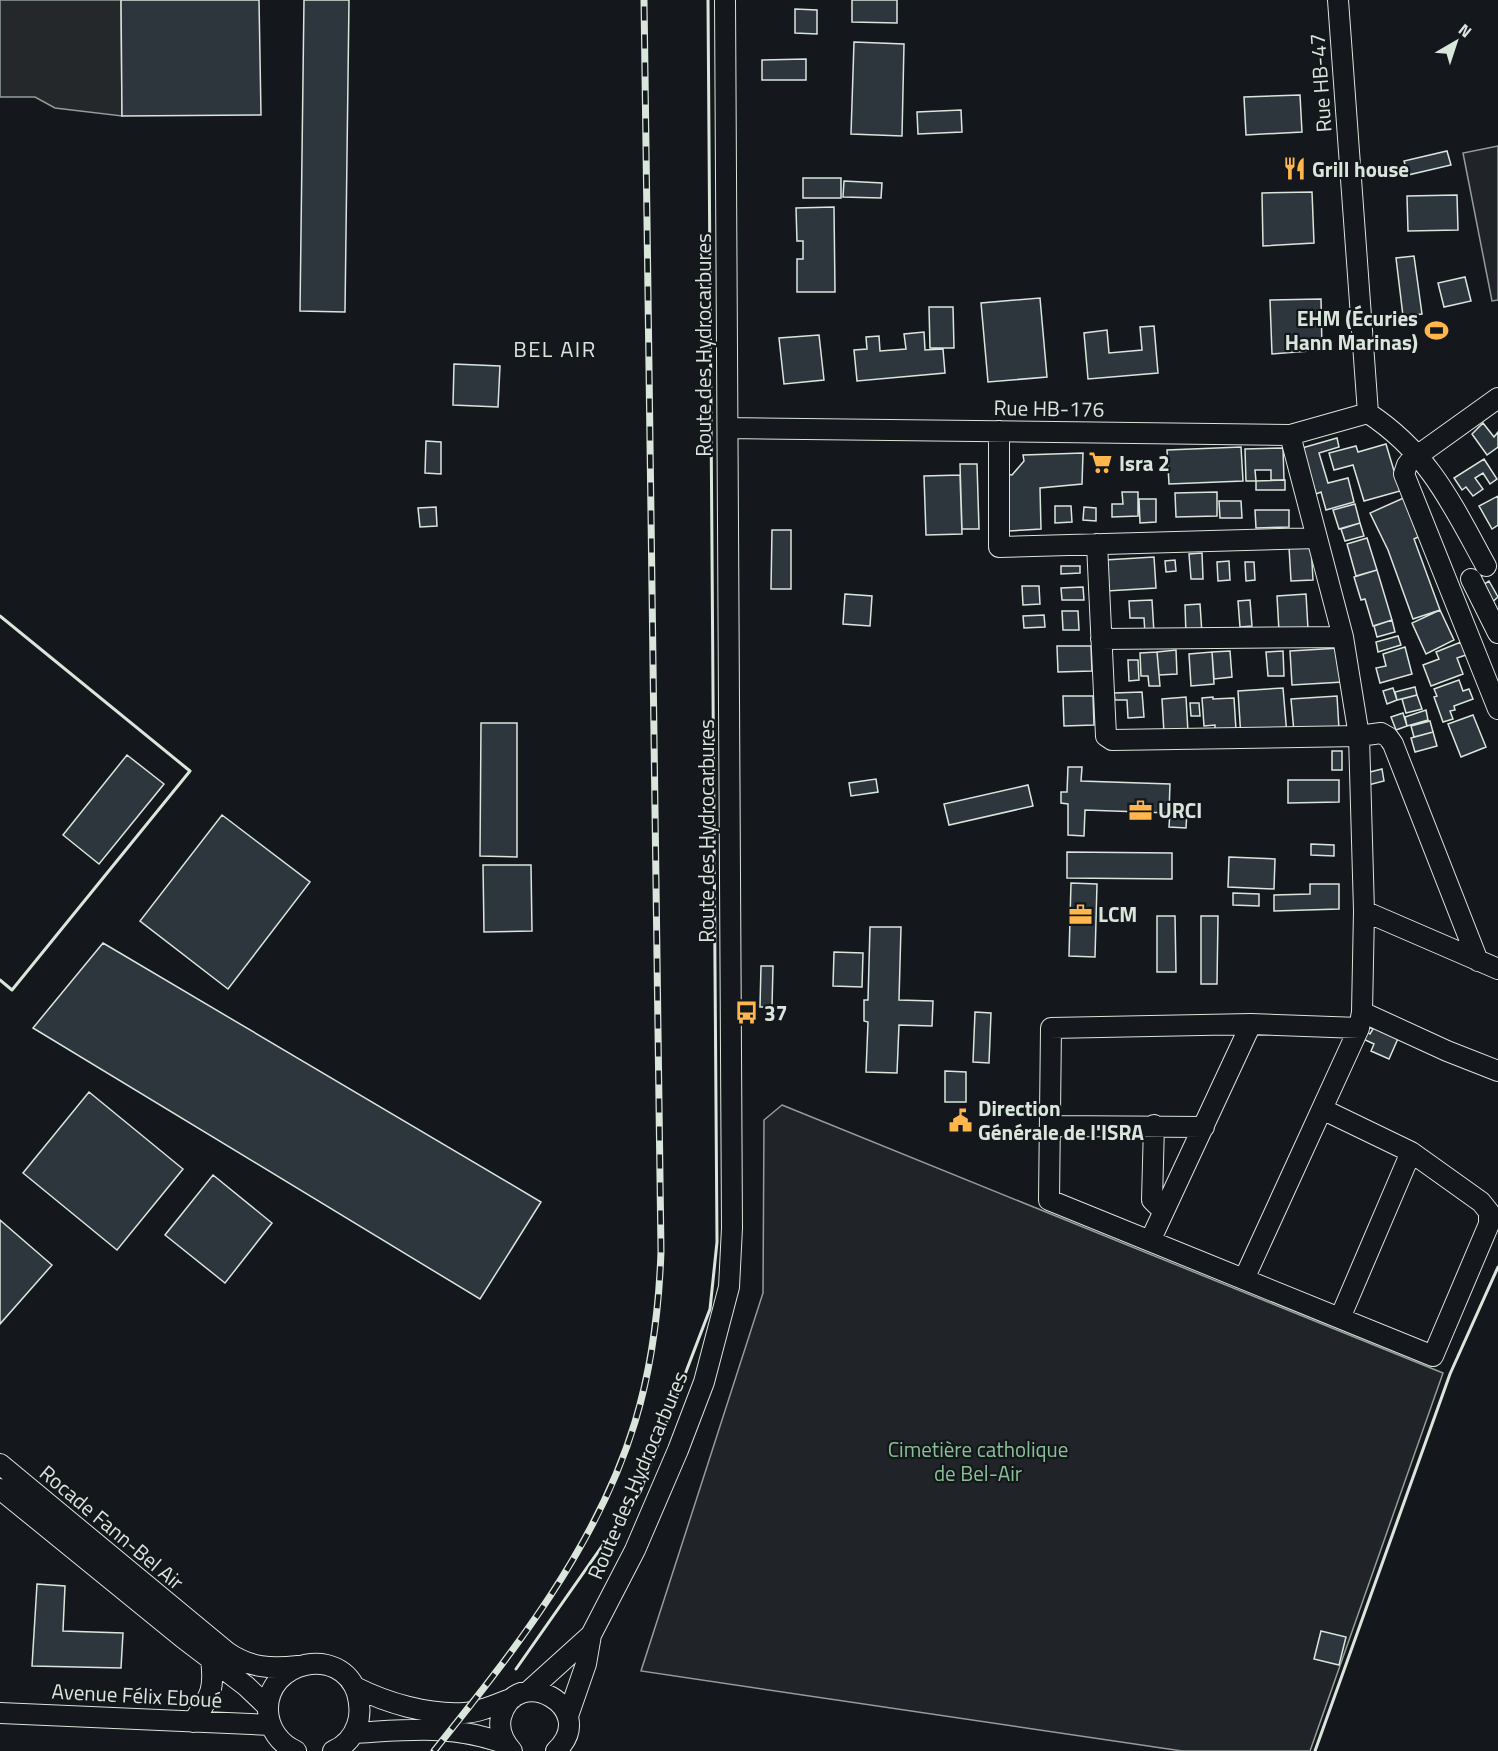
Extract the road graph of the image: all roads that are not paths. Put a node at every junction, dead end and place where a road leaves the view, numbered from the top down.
1 (725, 0) edge
2 (1338, 0) edge
3 (1498, 398) edge
4 (1368, 414) junction
5 (728, 428) junction
6 (999, 431) junction
7 (1290, 435) junction
8 (1419, 455) junction
9 (1317, 538) junction
10 (1097, 544) junction
11 (1485, 567) edge
12 (1452, 595) junction
13 (1498, 633) edge
14 (1343, 637) junction
15 (1101, 639) junction
16 (1498, 710) edge
17 (1359, 736) junction
18 (1364, 911) junction
19 (1478, 961) junction
20 (1498, 969) edge
21 (1360, 1020) junction
22 (1251, 1024) junction
23 (1498, 1071) edge
24 (1322, 1109) junction
25 (1154, 1125) junction
26 (1050, 1126) junction
27 (1203, 1126) junction
28 (1411, 1152) junction
29 (1165, 1209) junction
30 (1150, 1241) junction
31 (1244, 1279) junction
32 (1340, 1318) junction
33 (0, 1464) edge
34 (0, 1489) edge
35 (188, 1632) junction
36 (591, 1635) junction
37 (211, 1659) junction
38 (298, 1666) junction
39 (355, 1687) junction
40 (521, 1695) junction
41 (0, 1713) edge
42 (270, 1716) junction
43 (567, 1716) junction
44 (193, 1722) junction
45 (354, 1732) junction
46 (509, 1748) edge
47 (296, 1751) edge
48 (333, 1751) edge
49 (556, 1751) edge

1 - 5 street, Route des Hydrocarbures
2 - 4 street, Rue HB-47
3 - 8 street
4 - 7 street, Rue HB-176
4 - 8 street
5 - 6 street, Rue HB-176
5 - 36 street, Route des Hydrocarbures
6 - 7 street, Rue HB-176
6 - 10 street
7 - 9 street
8 - 11 street
8 - 12 street
9 - 10 street
9 - 14 street
10 - 15 street
11 - 12 street
11 - 13 street
12 - 16 street
14 - 15 street
14 - 17 street
15 - 17 street
17 - 18 street
17 - 19 street
18 - 19 street
18 - 21 street
19 - 20 street
21 - 22 street
21 - 23 street
21 - 24 street
22 - 26 street
22 - 27 street
24 - 28 street
24 - 31 street
25 - 26 street
25 - 27 street
25 - 29 street
26 - 30 street
27 - 29 street
28 - 32 street
28 - 32 street
29 - 30 street
30 - 31 street
31 - 32 street
33 - 35 street, Rocade Fann-Bel Air
34 - 35 street, Rocade Fann-Bel Air
35 - 37 street
35 - 38 street
36 - 40 street, Route des Hydrocarbures
36 - 43 street, Route des Hydrocarbures
37 - 42 street
37 - 44 street
38 - 39 street
38 - 42 street
39 - 40 street
39 - 45 street
40 - 43 street
40 - 46 street
41 - 44 street, Avenue Félix Eboué
42 - 44 street, Avenue Félix Eboué
42 - 47 street
43 - 49 street, Route des Hydrocarbures
45 - 46 street
45 - 48 street

